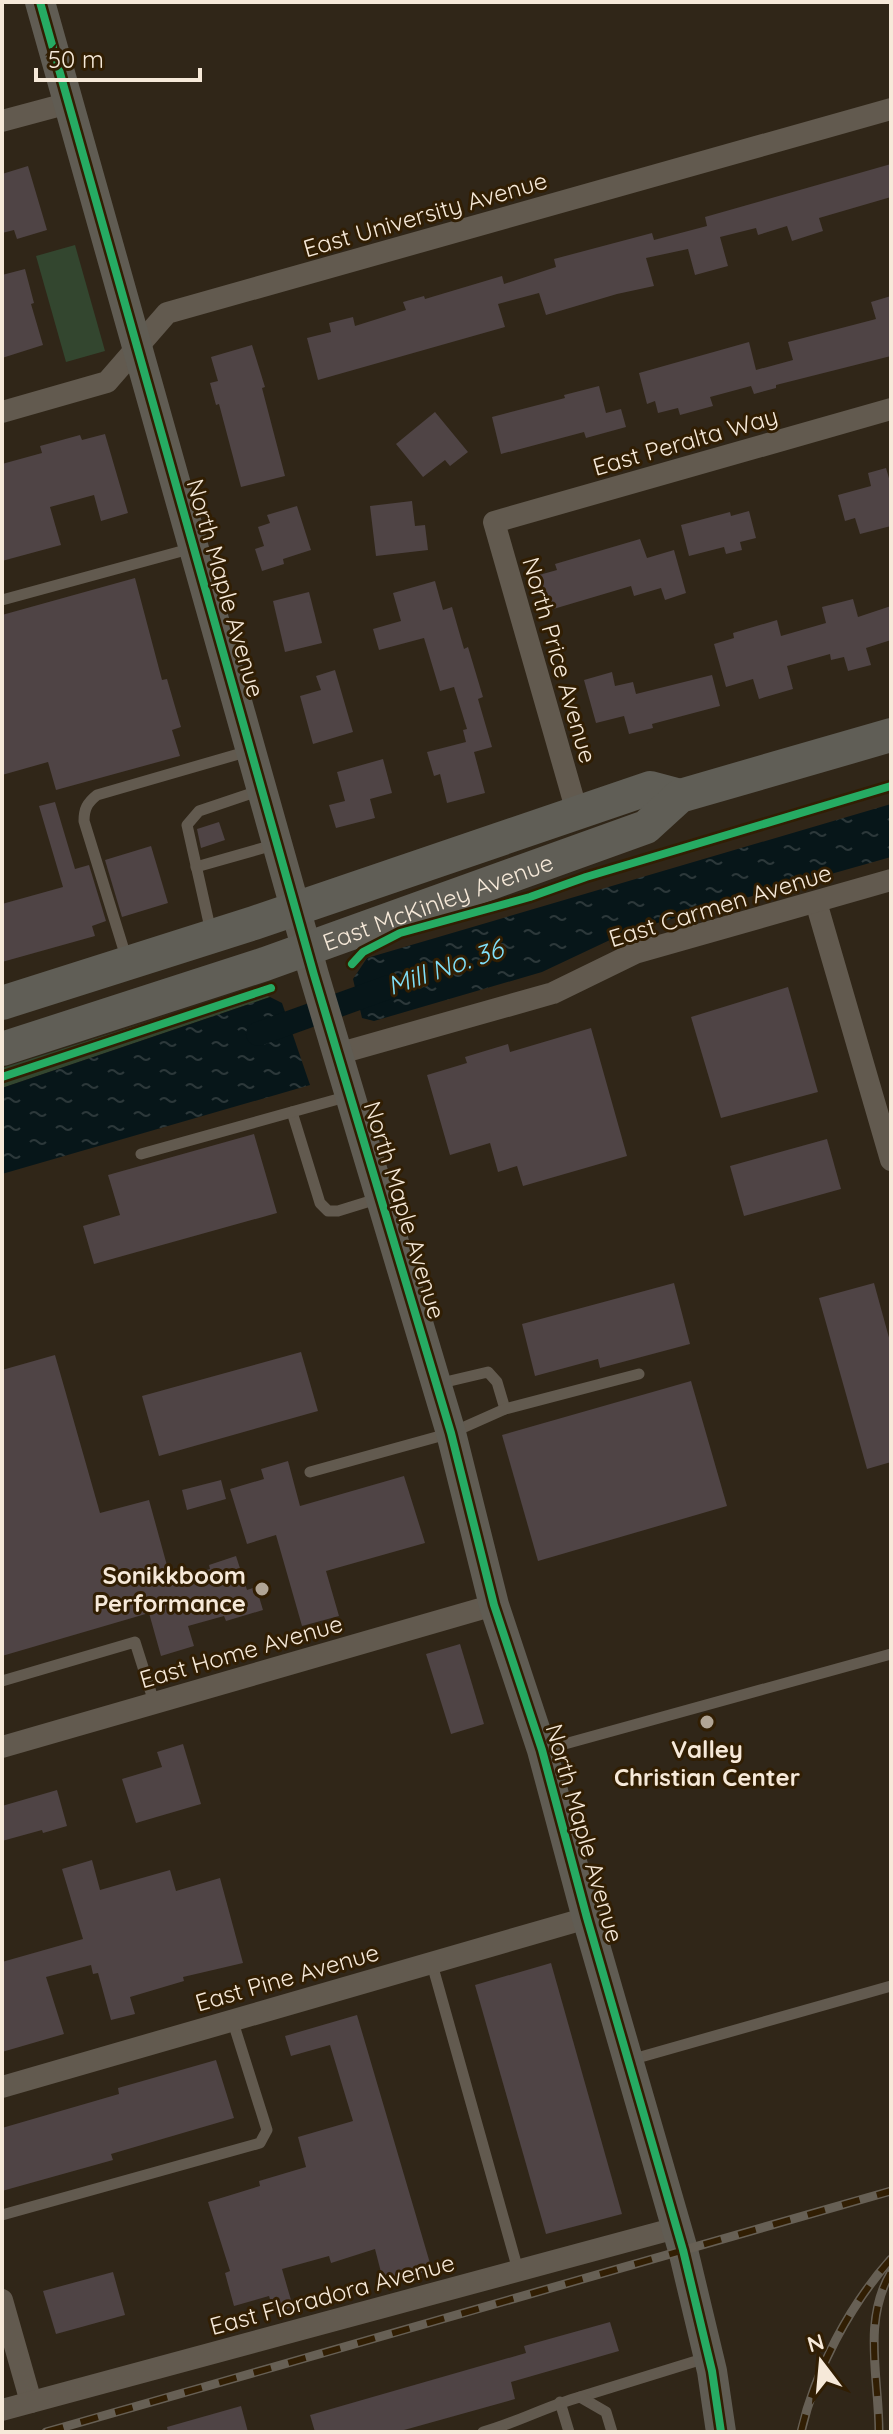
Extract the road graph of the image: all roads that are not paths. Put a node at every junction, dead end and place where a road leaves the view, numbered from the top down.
1 (40, 2) edge
2 (69, 103) junction
3 (891, 109) edge
4 (2, 121) edge
5 (138, 348) junction
6 (891, 409) edge
7 (2, 412) edge
8 (494, 522) joint
9 (194, 548) junction
10 (2, 600) edge
11 (891, 735) edge
12 (251, 751) junction
13 (262, 790) junction
14 (680, 796) junction
15 (577, 812) junction
16 (277, 844) junction
17 (196, 867) junction
18 (891, 880) edge
19 (816, 902) junction
20 (295, 909) junction
21 (212, 937) junction
22 (128, 964) junction
23 (311, 964) junction
24 (2, 1003) edge
25 (2, 1049) edge
26 (337, 1054) junction
27 (350, 1096) junction
28 (292, 1112) junction
29 (141, 1154) dead end
30 (891, 1160) edge
31 (380, 1198) junction
32 (639, 1374) dead end
33 (436, 1384) junction
34 (505, 1409) junction
35 (451, 1433) junction
36 (310, 1472) dead end
37 (494, 1605) junction
38 (891, 1654) edge
39 (2, 1681) edge
40 (154, 1702) junction
41 (3, 1743) edge
42 (542, 1750) junction
43 (587, 1918) junction
44 (432, 1964) junction
45 (891, 1986) edge
46 (232, 2019) junction
47 (628, 2060) junction
48 (2, 2087) edge
49 (2, 2215) edge
50 (676, 2228) junction
51 (518, 2270) junction
52 (2, 2300) edge
53 (709, 2357) junction
54 (580, 2397) junction
55 (31, 2402) junction
56 (560, 2402) junction
57 (2, 2410) edge
58 (518, 2427) edge
59 (483, 2432) edge
60 (569, 2432) edge
61 (612, 2432) edge
62 (721, 2432) edge

1 - 2 street, North Maple Avenue
2 - 4 street
2 - 5 street, North Maple Avenue
3 - 5 street, East University Avenue
5 - 7 street, East University Avenue
5 - 9 street, North Maple Avenue
6 - 8 street, East Peralta Way
8 - 15 street, North Price Avenue
9 - 10 lane
9 - 12 street, North Maple Avenue
11 - 14 main road, East McKinley Avenue
12 - 13 street, North Maple Avenue
12 - 22 lane
13 - 16 street, North Maple Avenue
13 - 17 lane
14 - 15 main road, East McKinley Avenue
14 - 23 main road, East McKinley Avenue
15 - 20 main road, East McKinley Avenue
16 - 17 lane
16 - 20 street, North Maple Avenue
17 - 21 lane
18 - 19 street, East Carmen Avenue
19 - 26 street, East Carmen Avenue
19 - 30 street
20 - 21 main road, East McKinley Avenue
20 - 23 street, North Maple Avenue
21 - 22 main road, East McKinley Avenue
22 - 24 main road, East McKinley Avenue
23 - 25 main road, East McKinley Avenue
23 - 26 street, North Maple Avenue
26 - 27 street, North Maple Avenue
27 - 28 lane
27 - 31 street, North Maple Avenue
28 - 29 lane
28 - 31 lane
31 - 33 street, North Maple Avenue
32 - 34 lane
33 - 34 lane
33 - 35 street, North Maple Avenue
34 - 35 lane
35 - 36 lane
35 - 37 street, North Maple Avenue
37 - 40 street, East Home Avenue
37 - 42 street, North Maple Avenue
38 - 42 lane
39 - 40 lane
40 - 41 street, East Home Avenue
42 - 43 street, North Maple Avenue
43 - 44 street, East Pine Avenue
43 - 47 street, North Maple Avenue
44 - 46 street, East Pine Avenue
44 - 51 lane
45 - 47 lane
46 - 48 street, East Pine Avenue
46 - 49 lane
47 - 50 street, North Maple Avenue
50 - 51 street, East Floradora Avenue
50 - 53 street, North Maple Avenue
51 - 55 street, East Floradora Avenue
52 - 55 street
53 - 54 lane
53 - 62 street, North Maple Avenue
54 - 56 lane
54 - 61 lane
55 - 57 street, East Floradora Avenue
56 - 58 lane
56 - 60 lane
58 - 59 lane

